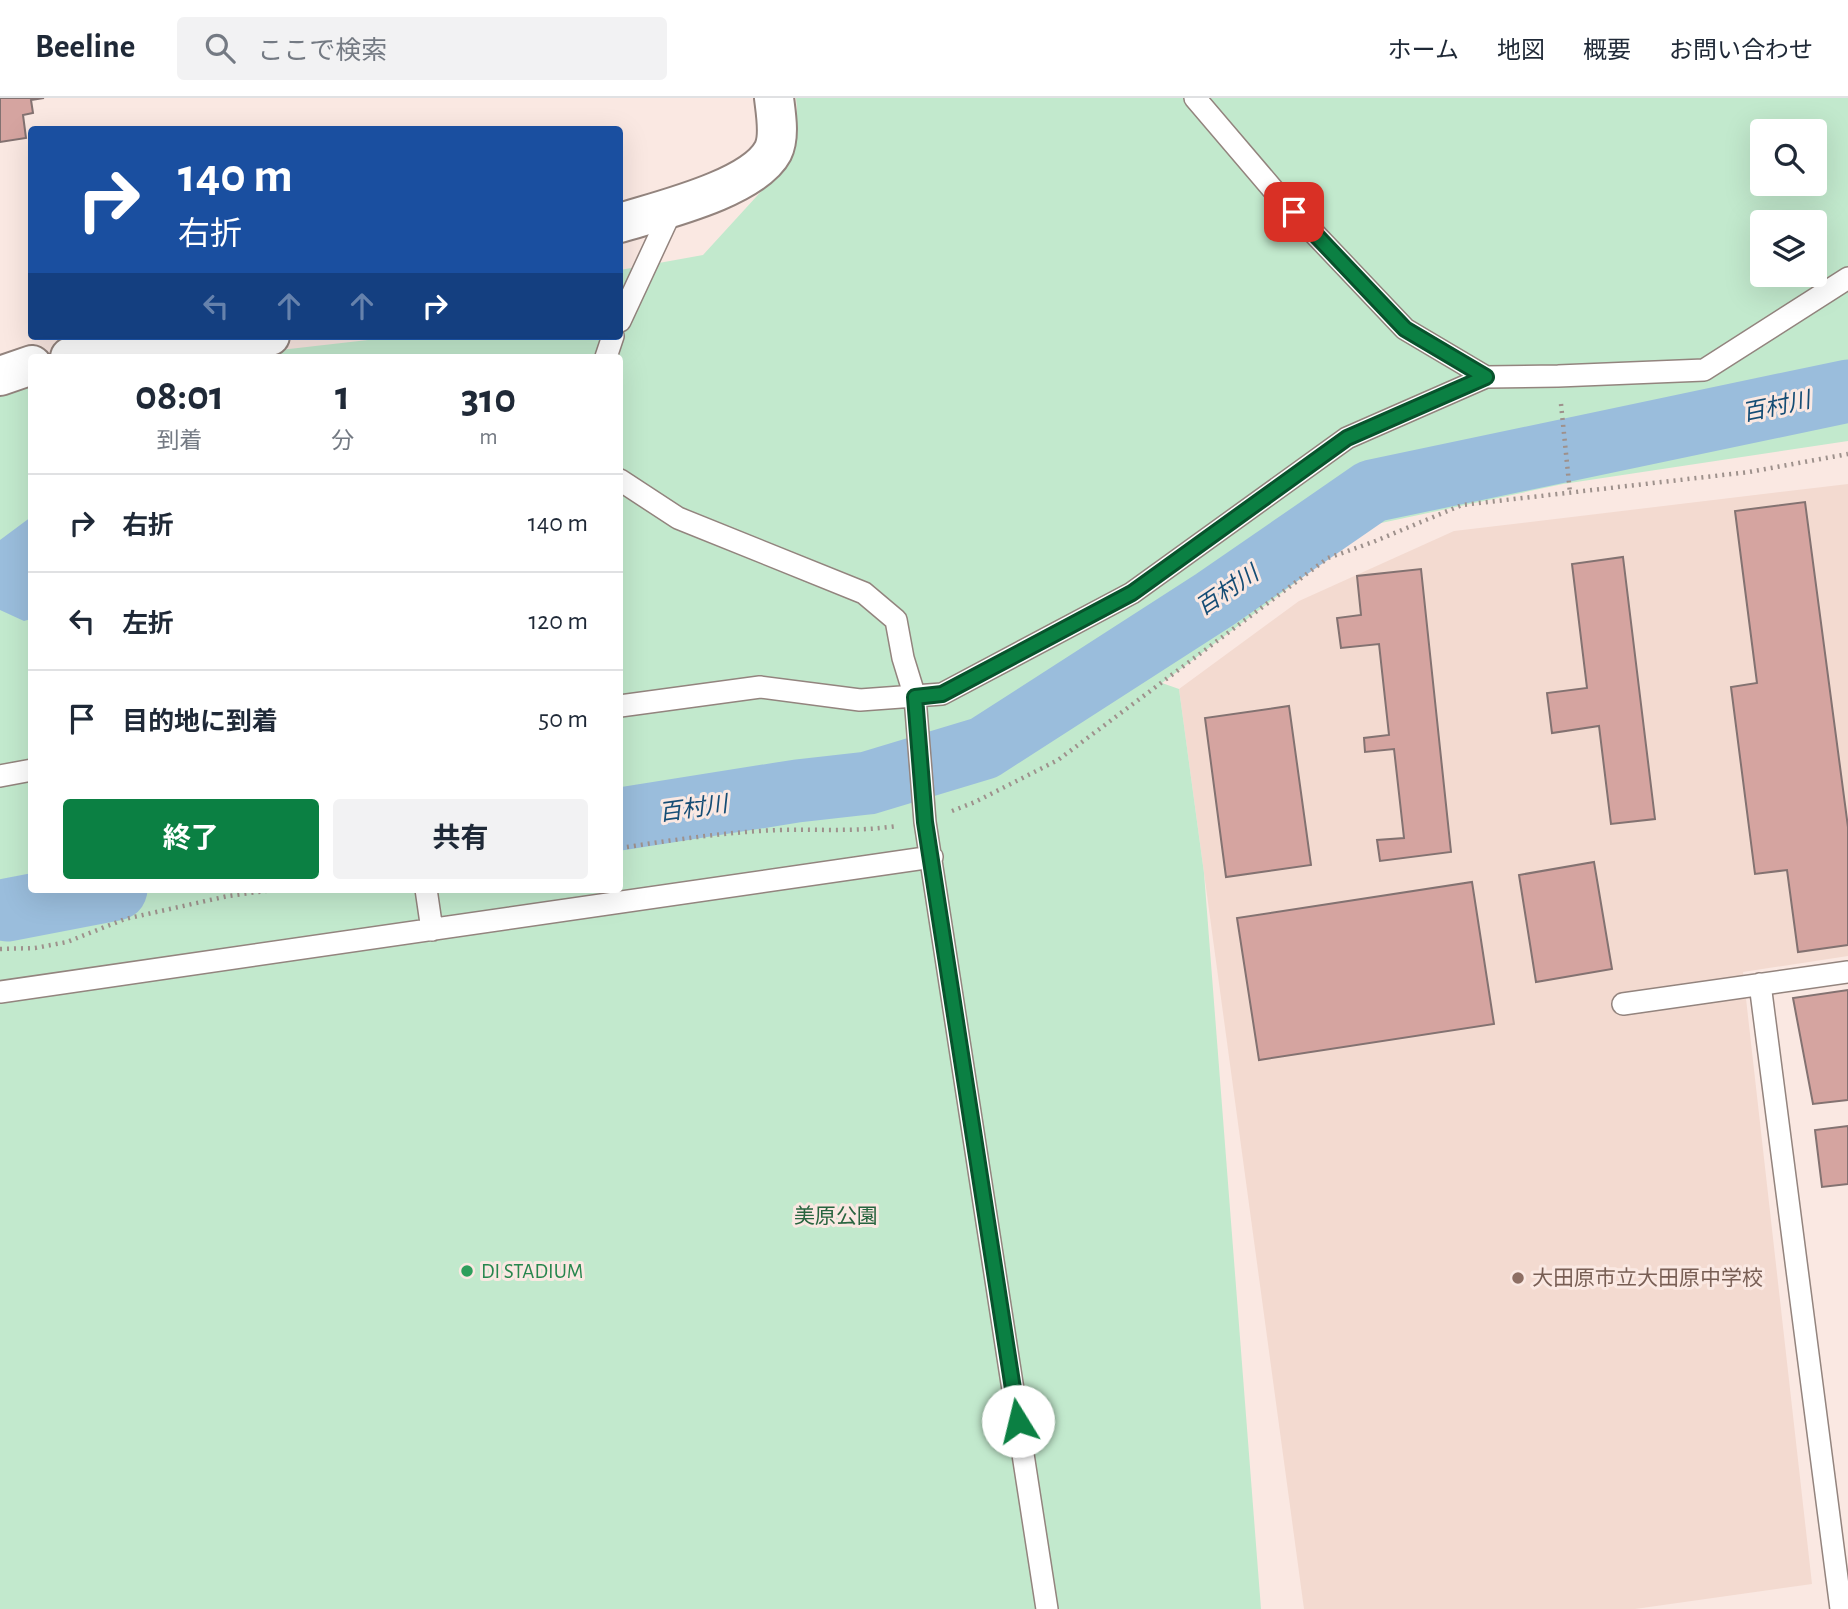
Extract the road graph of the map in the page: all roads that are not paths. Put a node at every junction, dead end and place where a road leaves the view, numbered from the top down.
1 (774, 98) edge
2 (1195, 98) edge
3 (673, 206) junction
4 (623, 222) edge
5 (1848, 278) edge
6 (623, 314) edge
7 (213, 340) edge
8 (90, 354) edge
9 (28, 366) edge
10 (0, 376) edge
11 (1486, 377) junction
12 (623, 482) edge
13 (915, 697) junction
14 (623, 706) edge
15 (28, 771) edge
16 (0, 776) edge
17 (932, 858) junction
18 (427, 893) edge
19 (432, 930) junction
20 (1848, 972) edge
21 (1760, 985) junction
22 (0, 992) edge
23 (1623, 1004) dead end
24 (1047, 1609) edge
25 (1841, 1609) edge

1 - 3 street
2 - 11 lane
3 - 4 street
3 - 6 lane
5 - 11 lane
7 - 8 street
9 - 10 street
11 - 13 lane
12 - 13 lane
13 - 14 lane
13 - 17 lane
15 - 16 lane
17 - 19 lane
17 - 24 lane
18 - 19 lane
19 - 22 lane
20 - 21 lane
21 - 23 lane
21 - 25 lane

